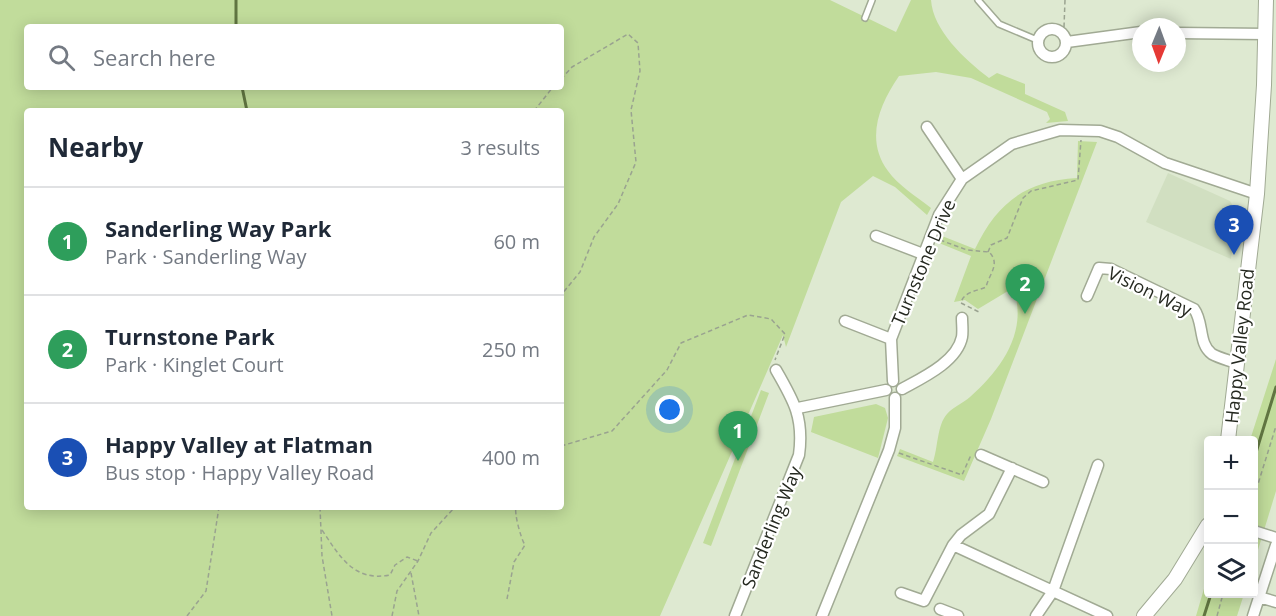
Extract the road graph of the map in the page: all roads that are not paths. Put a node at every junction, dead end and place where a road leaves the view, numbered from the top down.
1 (872, 0) edge
2 (978, 0) edge
3 (1266, 0) edge
4 (865, 18) dead end
5 (1132, 33) edge
6 (1186, 33) edge
7 (1266, 34) junction
8 (1037, 40) junction
9 (1067, 42) junction
10 (927, 127) dead end
11 (962, 179) junction
12 (1257, 194) junction
13 (876, 236) dead end
14 (923, 254) junction
15 (1087, 296) dead end
16 (962, 318) dead end
17 (845, 321) dead end
18 (891, 339) junction
19 (1236, 363) junction
20 (775, 367) road end
21 (889, 386) junction
22 (899, 393) junction
23 (798, 408) junction
24 (1229, 436) edge
25 (981, 455) dead end
26 (1098, 465) dead end
27 (1012, 468) junction
28 (1043, 482) dead end
29 (1258, 532) edge
30 (1204, 533) edge
31 (1276, 538) edge
32 (953, 545) junction
33 (1276, 545) edge
34 (1053, 591) junction
35 (901, 593) dead end
36 (1259, 597) junction
37 (1276, 602) edge
38 (940, 609) dead end
39 (735, 616) edge
40 (822, 616) edge
41 (958, 616) edge
42 (1036, 616) edge
43 (1107, 616) edge
44 (1144, 616) edge
45 (1253, 616) edge

1 - 4 lane
2 - 8 lane
3 - 7 main road, Happy Valley Road
5 - 9 street
6 - 7 street
7 - 12 main road, Happy Valley Road
8 - 9 street
8 - 9 street
10 - 11 street
11 - 12 street, Turnstone Drive
11 - 14 street, Turnstone Drive
12 - 19 main road, Happy Valley Road
13 - 14 street
14 - 18 street, Turnstone Drive
15 - 19 street, Vision Way
16 - 22 street
17 - 18 street
18 - 21 street, Turnstone Drive
19 - 24 main road, Happy Valley Road
20 - 23 street, Sanderling Way
21 - 22 street
21 - 23 street
22 - 40 street
23 - 39 street, Sanderling Way
25 - 27 street
26 - 34 street
27 - 28 street
27 - 32 street
29 - 31 street
30 - 44 main road
32 - 34 street
32 - 35 street
33 - 36 street
34 - 42 street
34 - 43 street
36 - 37 street
36 - 45 street
38 - 41 street

